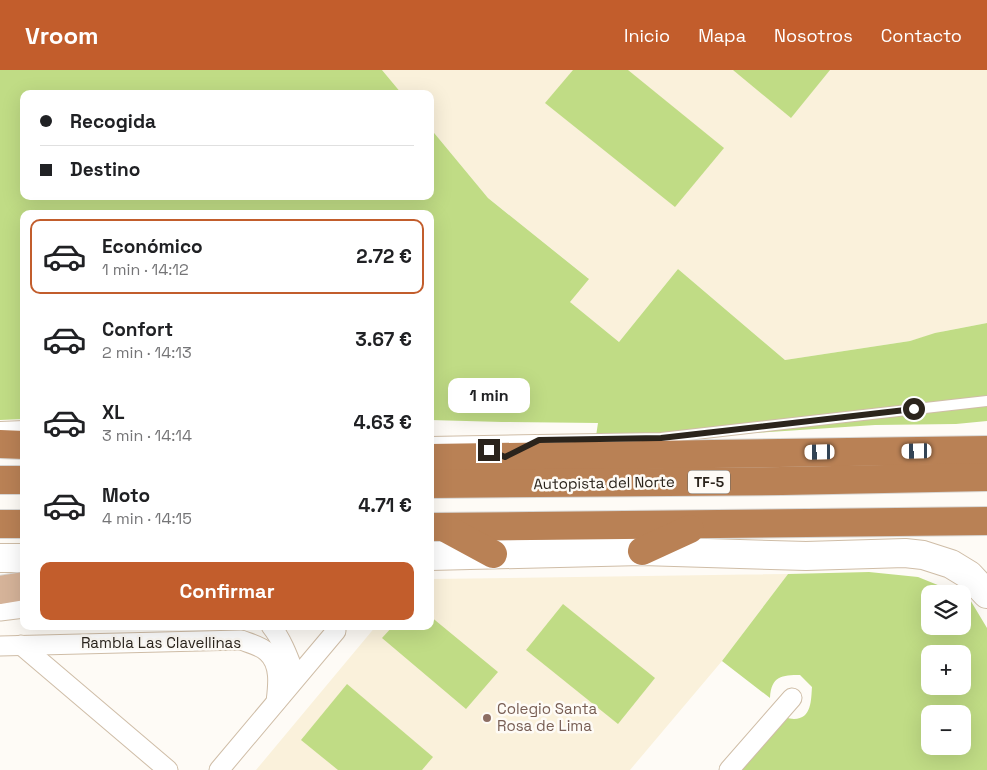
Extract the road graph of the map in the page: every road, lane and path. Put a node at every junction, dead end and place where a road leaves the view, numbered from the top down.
1 (987, 401) edge
2 (20, 426) edge
3 (0, 427) edge
4 (987, 438) edge
5 (539, 440) junction
6 (434, 442) edge
7 (472, 442) junction
8 (0, 444) edge
9 (20, 445) edge
10 (956, 450) junction
11 (987, 450) edge
12 (505, 457) junction
13 (434, 458) edge
14 (987, 477) edge
15 (0, 480) edge
16 (20, 480) edge
17 (434, 484) edge
18 (987, 521) edge
19 (0, 524) edge
20 (20, 524) edge
21 (700, 524) junction
22 (437, 527) edge
23 (642, 551) junction
24 (493, 554) junction
25 (434, 556) edge
26 (0, 558) edge
27 (20, 558) edge
28 (20, 587) edge
29 (0, 590) edge
30 (987, 594) edge
31 (20, 609) edge
32 (0, 612) edge
33 (274, 630) edge
34 (336, 631) dead end
35 (224, 633) edge
36 (21, 645) junction
37 (0, 646) edge
38 (296, 677) junction
39 (792, 698) dead end
40 (276, 702) junction
41 (168, 770) edge
42 (219, 770) edge
43 (729, 770) edge

1 - 5 lane
2 - 3 lane
4 - 10 main road
5 - 7 lane
5 - 12 lane
6 - 7 lane
7 - 12 lane
8 - 9 highway
10 - 11 highway
10 - 12 highway
12 - 13 highway
14 - 17 highway, Autopista del Norte / TF-5
15 - 16 highway
18 - 21 highway
19 - 20 highway
21 - 22 highway
21 - 23 highway
22 - 24 highway
23 - 24 main road
23 - 30 main road
24 - 25 main road
26 - 27 main road
28 - 29 main road
31 - 32 street
33 - 38 street
34 - 38 street
35 - 36 street, Rambla Las Clavellinas
35 - 40 street, Rambla Las Clavellinas
36 - 37 street, Rambla Las Clavellinas
36 - 41 street
38 - 40 street
39 - 43 street
40 - 42 street

